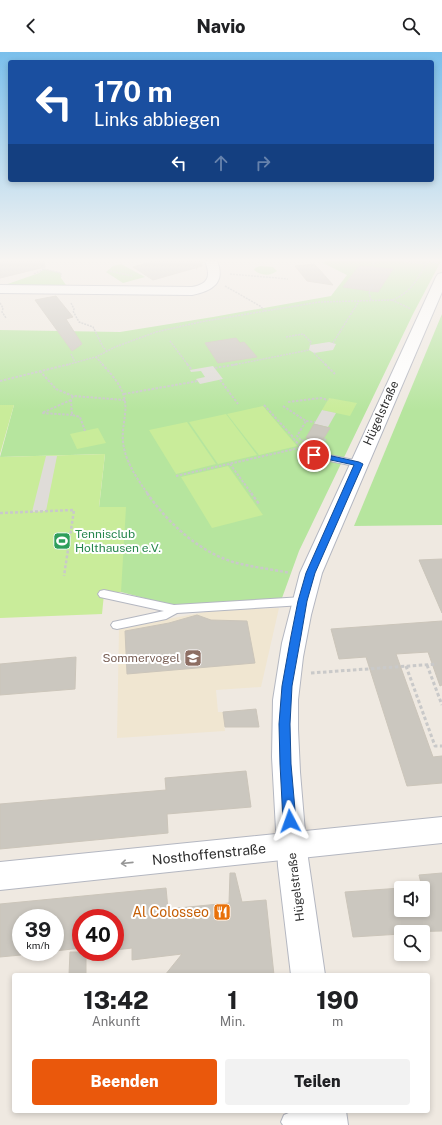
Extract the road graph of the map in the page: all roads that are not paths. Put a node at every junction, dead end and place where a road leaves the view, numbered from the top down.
1 (426, 311) edge
2 (314, 455) dead end
3 (359, 464) junction
4 (104, 594) dead end
5 (303, 601) junction
6 (174, 609) junction
7 (117, 625) dead end
8 (442, 830) edge
9 (291, 845) junction
10 (0, 876) edge
11 (308, 973) edge
12 (328, 1118) edge
13 (291, 1122) dead end

1 - 3 street, Hügelstraße
2 - 3 lane
3 - 5 street, Hügelstraße
4 - 6 lane
5 - 6 lane
5 - 9 street, Hügelstraße
6 - 7 lane
8 - 9 street, Nosthoffenstraße
9 -> 10 street, Nosthoffenstraße
9 - 11 street, Hügelstraße
12 - 13 lane

